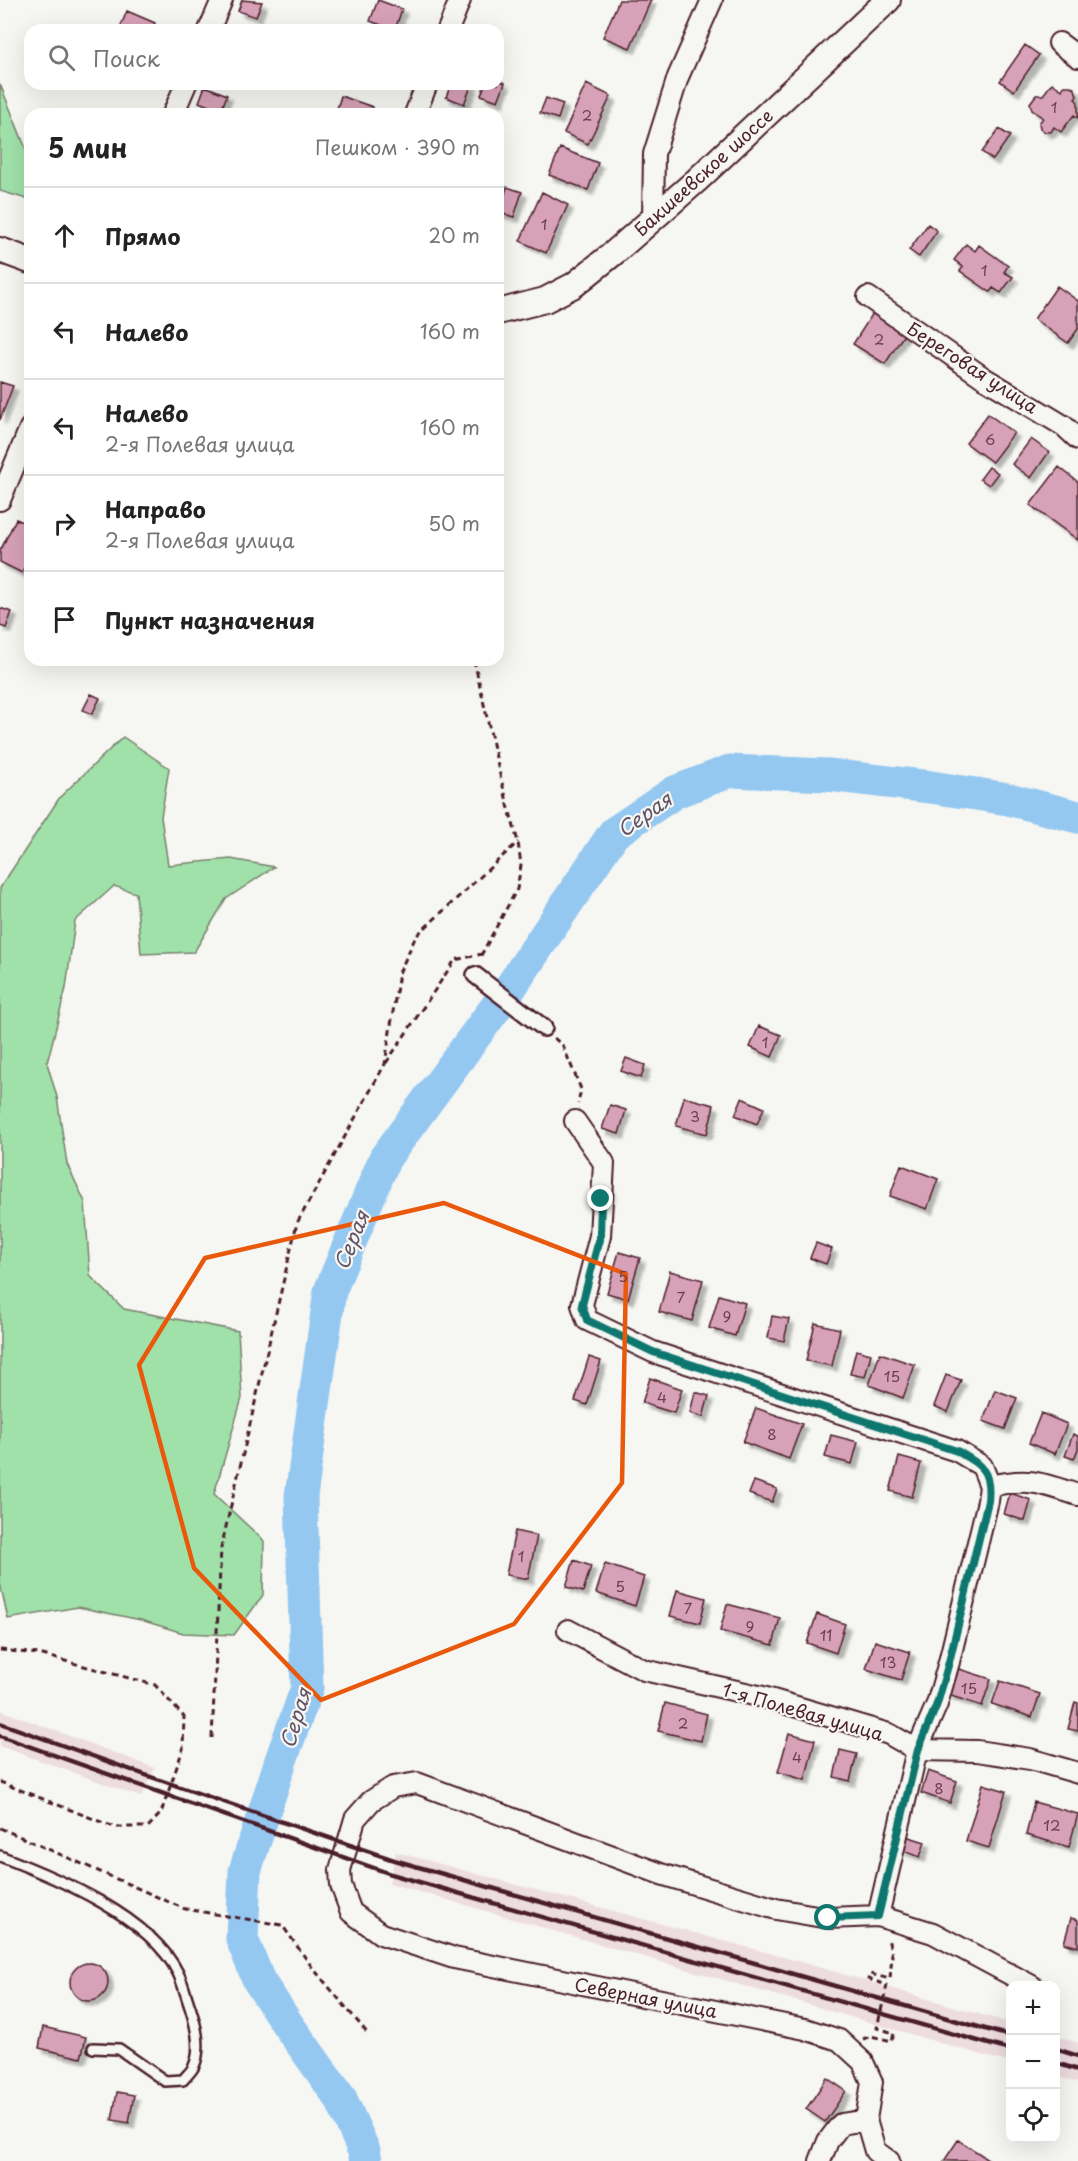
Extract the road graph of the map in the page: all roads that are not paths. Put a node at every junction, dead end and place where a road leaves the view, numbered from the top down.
1 (222, 0) edge
2 (460, 0) edge
3 (712, 0) edge
4 (888, 0) edge
5 (212, 24) edge
6 (450, 24) edge
7 (1059, 43) dead end
8 (1078, 57) edge
9 (183, 90) edge
10 (425, 90) edge
11 (176, 108) edge
12 (417, 108) edge
13 (653, 219) junction
14 (0, 250) edge
15 (24, 259) edge
16 (868, 297) dead end
17 (504, 310) edge
18 (1078, 439) edge
19 (24, 442) edge
20 (0, 500) edge
21 (475, 975) road end
22 (544, 1028) road end
23 (575, 1120) road end
24 (990, 1486) junction
25 (1078, 1495) edge
26 (568, 1630) dead end
27 (918, 1750) junction
28 (1078, 1773) edge
29 (0, 1856) edge
30 (878, 1916) junction
31 (1023, 1981) edge
32 (93, 2048) dead end
33 (866, 2120) junction
34 (820, 2161) edge
35 (889, 2161) edge

1 - 5 street
2 - 6 street
3 - 13 street
4 - 13 street, Бакшеевское шоссе
7 - 8 street
9 - 11 street
10 - 12 street
13 - 17 street, Бакшеевское шоссе
14 - 15 street
16 - 18 street, Береговая улица
19 - 20 street
21 - 22 street
23 - 24 street
24 - 25 street
24 - 27 street
26 - 27 street, 1-я Полевая улица
27 - 28 street, 1-я Полевая улица
27 - 30 street
29 - 32 lane
30 - 31 street
30 - 33 street, Северная улица
33 - 34 street
33 - 35 street, Северная улица

